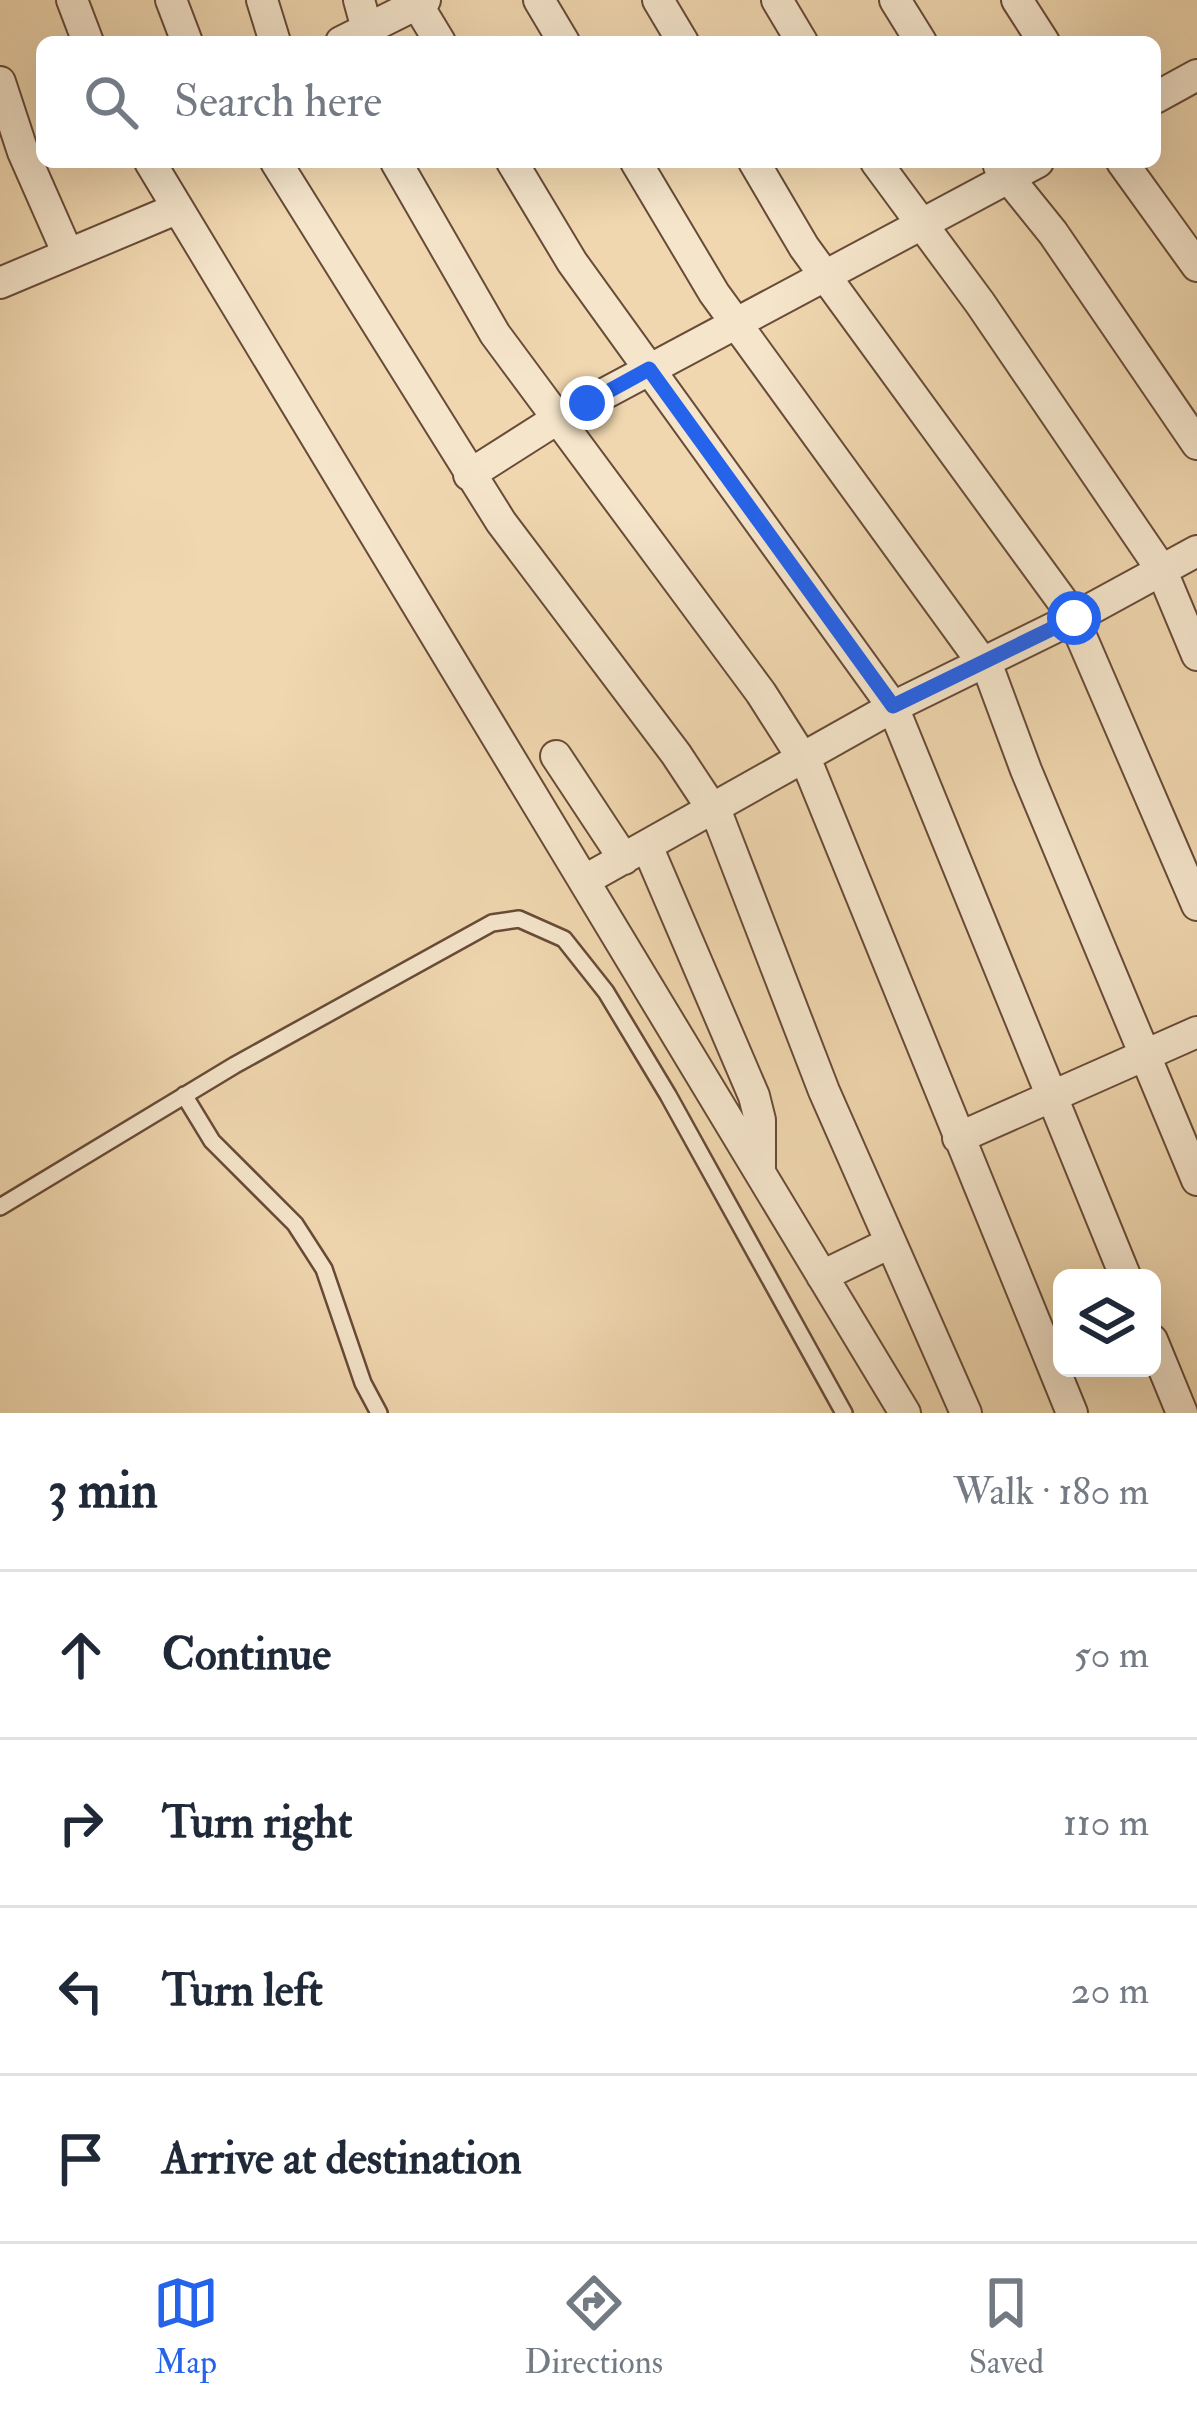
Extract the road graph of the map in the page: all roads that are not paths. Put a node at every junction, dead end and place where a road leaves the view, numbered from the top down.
1 (72, 0) edge
2 (171, 0) edge
3 (262, 0) edge
4 (539, 0) edge
5 (658, 0) edge
6 (777, 0) edge
7 (895, 0) edge
8 (1017, 0) edge
9 (421, 2) edge
10 (356, 24) edge
11 (86, 36) edge
12 (185, 36) edge
13 (272, 36) edge
14 (437, 36) edge
15 (560, 36) edge
16 (679, 36) edge
17 (798, 36) edge
18 (917, 36) edge
19 (1040, 36) edge
20 (1197, 74) edge
21 (0, 82) edge
22 (1161, 95) edge
23 (153, 168) edge
24 (280, 168) edge
25 (399, 168) edge
26 (516, 168) edge
27 (640, 168) edge
28 (758, 168) edge
29 (880, 168) edge
30 (1126, 168) edge
31 (1002, 170) edge
32 (176, 209) junction
33 (921, 223) junction
34 (68, 254) junction
35 (1197, 266) edge
36 (826, 276) junction
37 (0, 283) edge
38 (736, 323) junction
39 (649, 369) junction
40 (557, 419) junction
41 (1197, 444) edge
42 (470, 475) junction
43 (1197, 551) edge
44 (1160, 569) junction
45 (1074, 618) junction
46 (1197, 655) edge
47 (983, 663) junction
48 (893, 706) junction
49 (556, 756) dead end
50 (802, 758) junction
51 (713, 810) junction
52 (636, 853) junction
53 (585, 880) junction
54 (1197, 905) edge
55 (1197, 1032) edge
56 (1144, 1057) junction
57 (184, 1095) junction
58 (1051, 1100) junction
59 (958, 1138) junction
60 (760, 1172) junction
61 (1197, 1180) edge
62 (0, 1208) edge
63 (890, 1243) junction
64 (1122, 1269) edge
65 (822, 1276) junction
66 (1161, 1362) edge
67 (379, 1413) edge
68 (844, 1413) edge
69 (905, 1413) edge
70 (966, 1413) edge
71 (1072, 1413) edge
72 (1182, 1413) edge

1 - 11 street
2 - 12 street
3 - 13 street
4 - 15 street
5 - 16 street
6 - 17 street
7 - 18 street
8 - 19 street
9 - 10 street
9 - 14 street
20 - 22 street
21 - 34 street
23 - 32 street
24 - 42 street
25 - 40 street
26 - 39 street
27 - 38 street
28 - 36 street
29 - 33 street
30 - 35 street
31 - 33 street
31 - 41 street
32 - 34 street
32 - 53 street
33 - 36 street
33 - 44 street
34 - 37 street
36 - 38 street
36 - 45 street
38 - 39 street
38 - 47 street
39 - 40 street
39 - 48 street
40 - 42 street
40 - 50 street
42 - 51 street
43 - 44 street
44 - 45 street
44 - 46 street
45 - 47 street
45 - 54 street
47 - 48 street
47 - 56 street
48 - 50 street
48 - 58 street
49 - 52 street
50 - 51 street
50 - 59 street
51 - 52 street
51 - 63 street
52 - 53 street
52 - 60 street
53 - 60 street
55 - 56 street
56 - 58 street
56 - 61 street
57 - 62 lane
57 - 67 lane
57 - 68 lane
58 - 59 street
58 - 64 street
59 - 71 street
60 - 65 street
63 - 65 street
63 - 70 street
65 - 69 street
66 - 72 street

